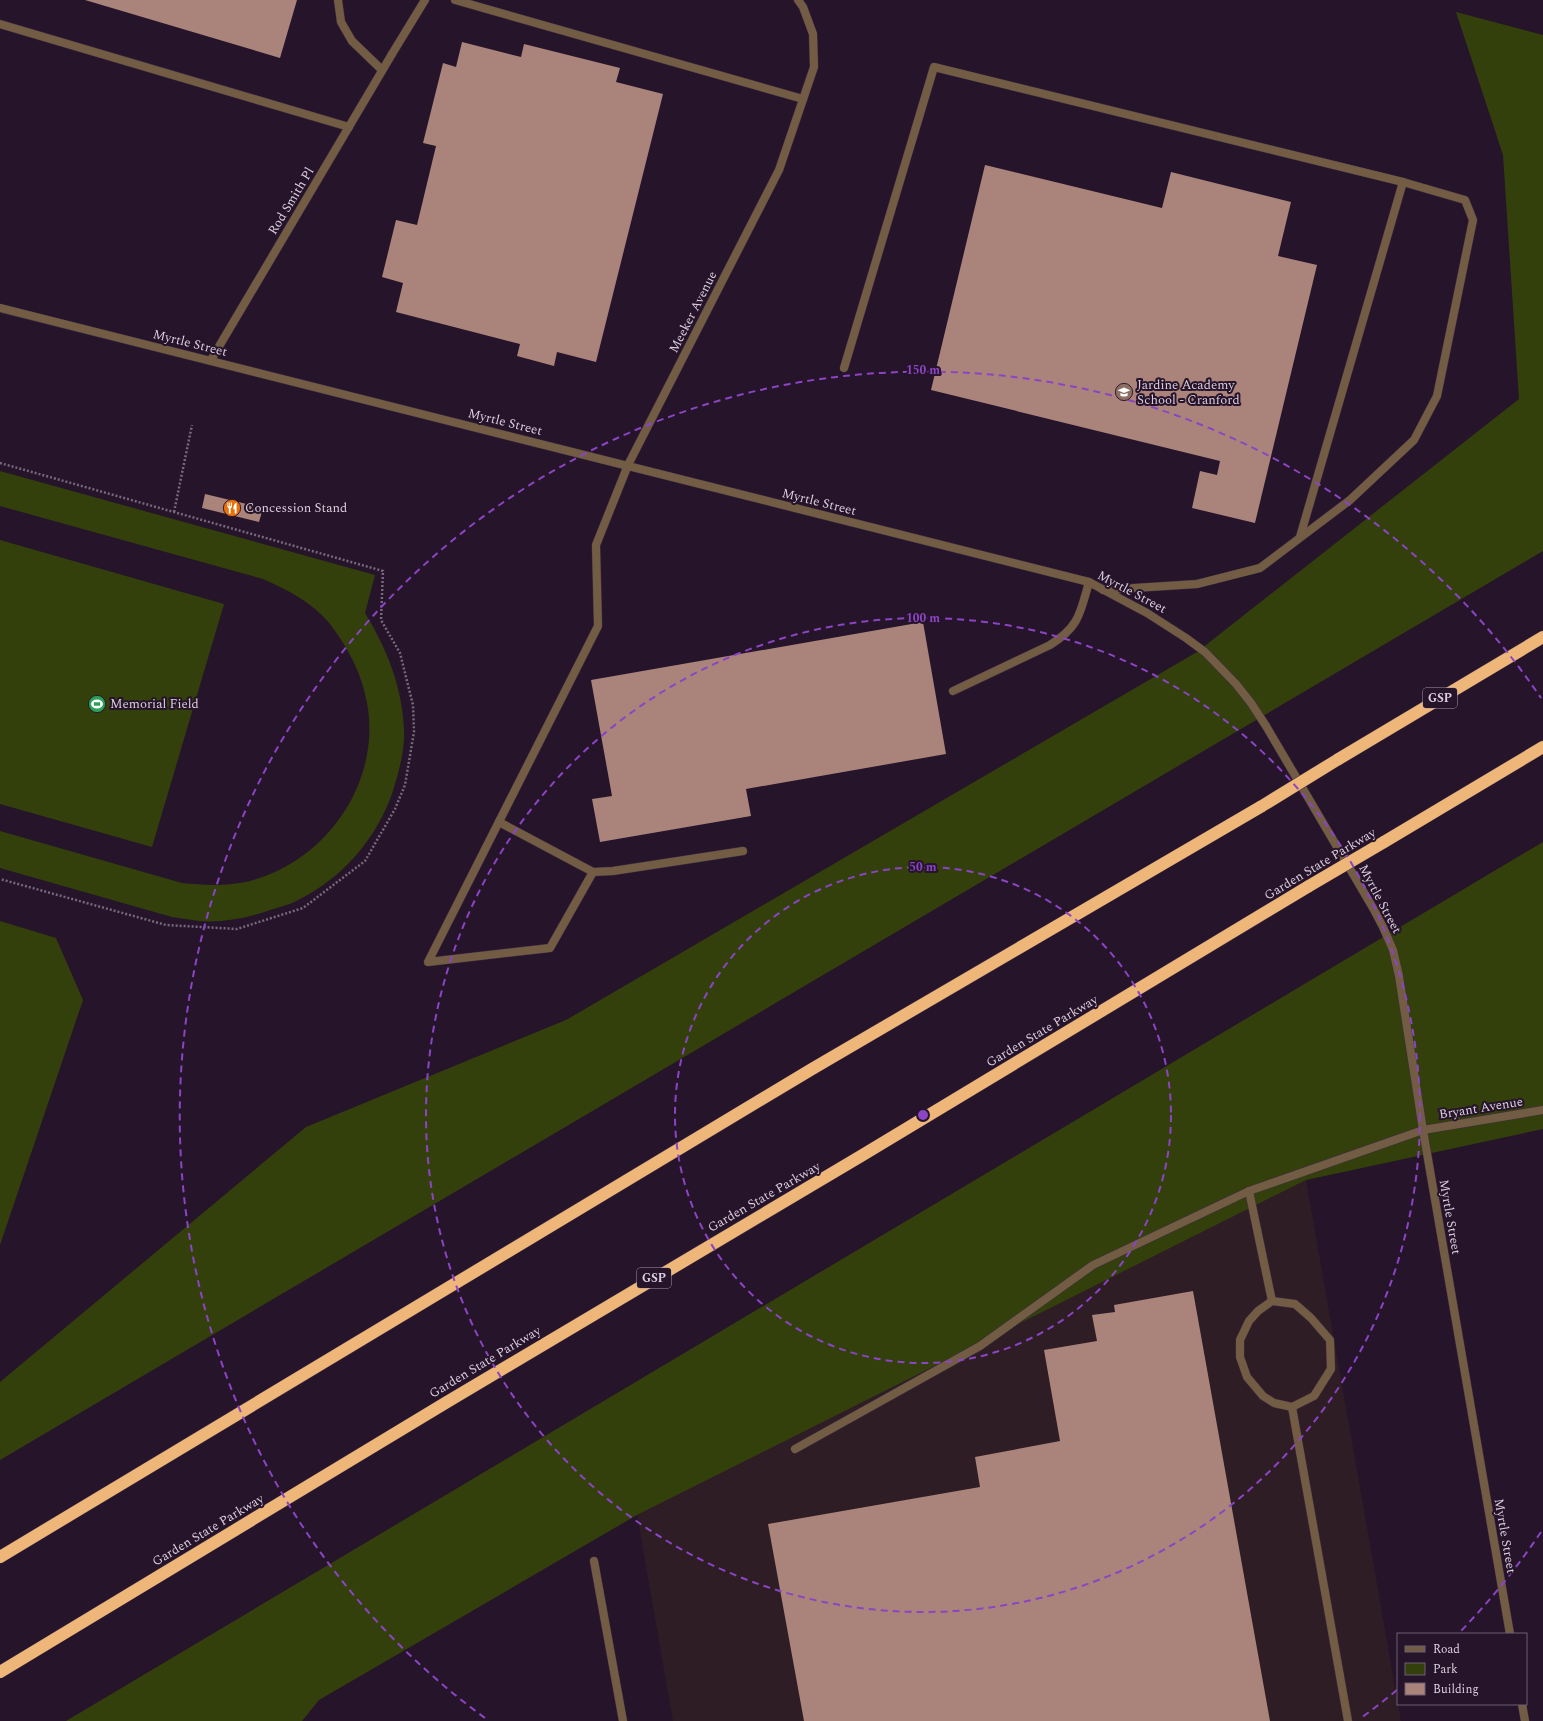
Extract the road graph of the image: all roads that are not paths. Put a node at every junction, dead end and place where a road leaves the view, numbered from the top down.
1 (338, 0) edge
2 (425, 0) edge
3 (455, 0) edge
4 (798, 0) edge
5 (0, 24) edge
6 (382, 70) junction
7 (803, 99) junction
8 (349, 127) junction
9 (1403, 182) junction
10 (0, 308) edge
11 (211, 360) junction
12 (844, 368) dead end
13 (628, 465) junction
14 (1300, 537) junction
15 (1089, 582) junction
16 (1103, 590) junction
17 (1543, 636) edge
18 (953, 691) dead end
19 (1543, 747) edge
20 (499, 822) junction
21 (743, 851) dead end
22 (593, 872) junction
23 (1543, 1110) edge
24 (1423, 1130) junction
25 (1249, 1191) junction
26 (1272, 1301) junction
27 (1292, 1407) junction
28 (794, 1449) dead end
29 (0, 1557) edge
30 (594, 1561) dead end
31 (1510, 1633) edge
32 (0, 1672) edge
33 (1522, 1705) edge
34 (623, 1721) edge
35 (1348, 1721) edge
36 (1525, 1721) edge

1 - 6 street
2 - 6 street, Rod Smith Pl
3 - 7 street
4 - 7 street, Meeker Avenue
5 - 8 street
6 - 8 street, Rod Smith Pl
7 - 13 street, Meeker Avenue
8 - 11 street, Rod Smith Pl
9 - 12 street
9 - 14 street
9 - 14 street
10 - 11 street, Myrtle Street
11 - 13 street, Myrtle Street
13 - 15 street, Myrtle Street
13 - 20 street, Meeker Avenue
14 - 16 street
15 - 16 street, Myrtle Street
15 - 18 street
16 - 24 street, Myrtle Street
17 - 29 highway, GSP, bridge
19 - 32 highway, Garden State Parkway / GSP, bridge
20 - 22 street
20 - 22 street, Meeker Avenue
21 - 22 street
23 - 24 street, Bryant Avenue
24 - 25 street, Bryant Avenue
24 - 31 street, Myrtle Street
25 - 26 street
25 - 28 street, Bryant Avenue
26 - 27 street
26 - 27 street
27 - 35 street
30 - 34 street
33 - 36 street

